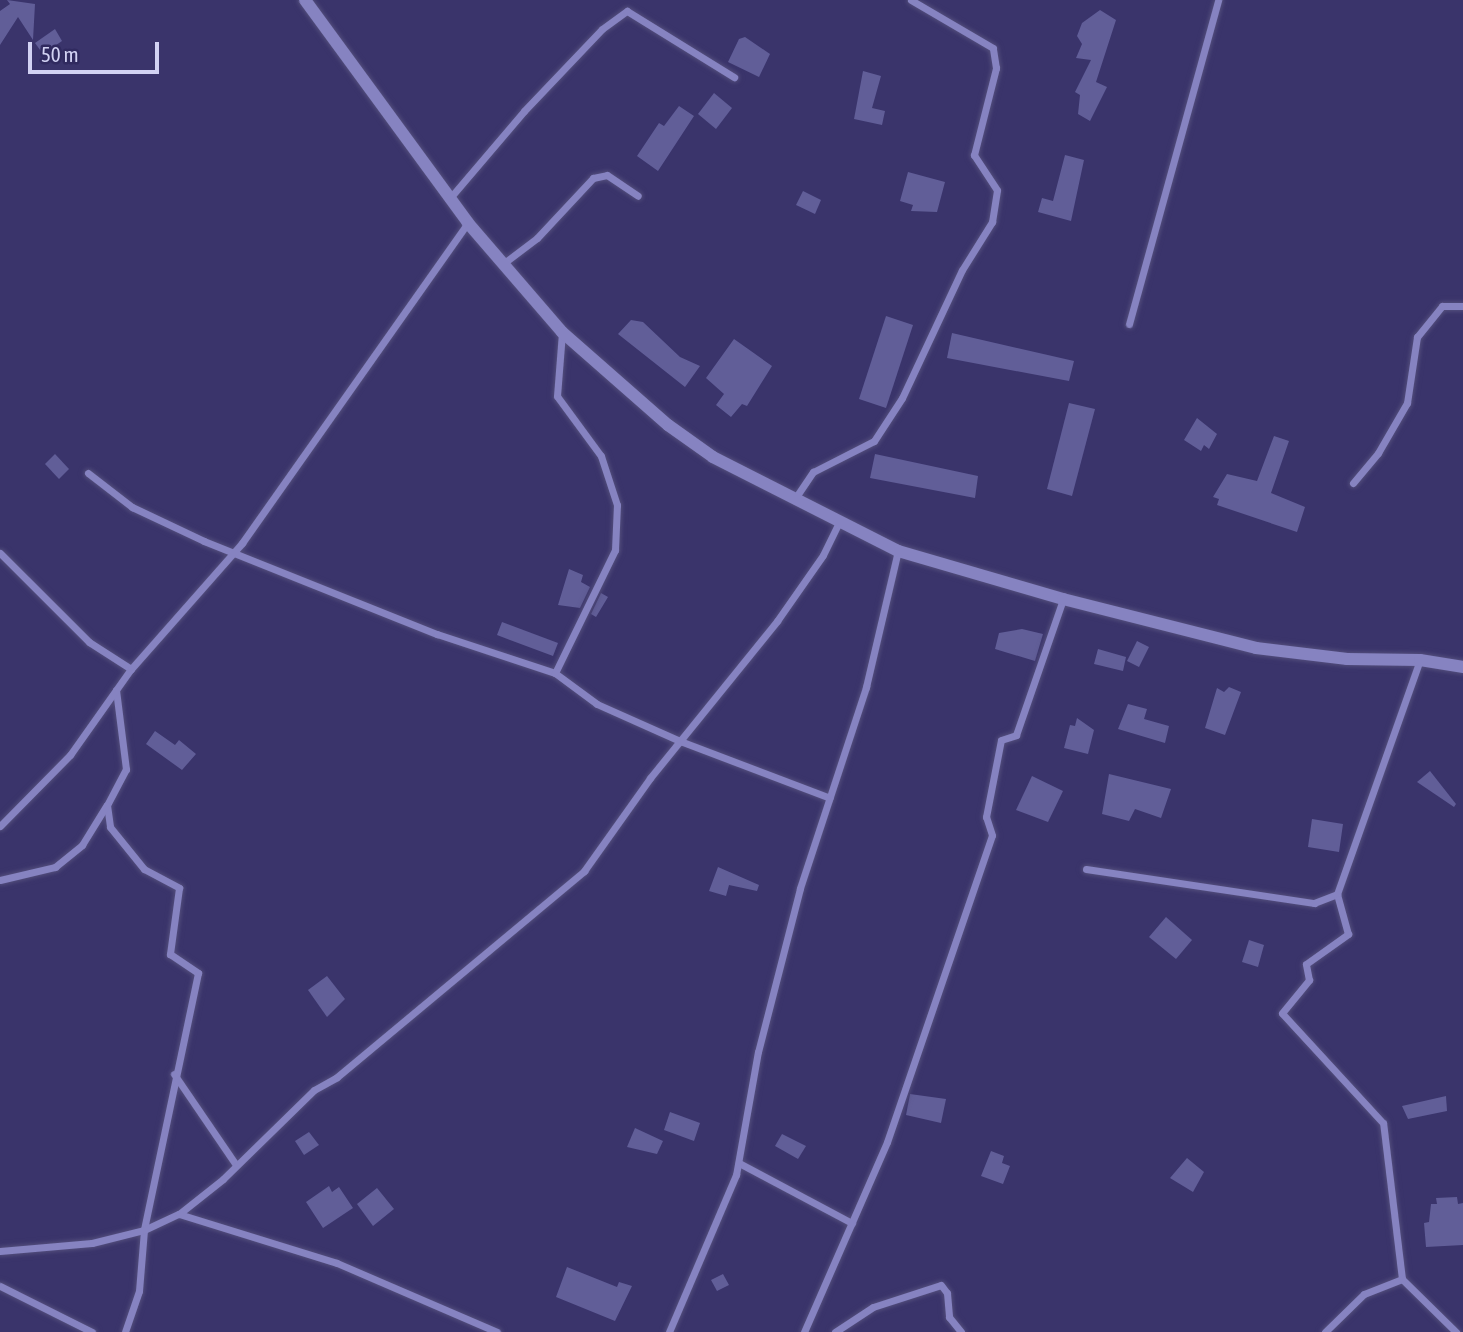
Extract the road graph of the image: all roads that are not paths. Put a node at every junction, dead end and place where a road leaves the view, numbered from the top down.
1 (305, 0) edge
2 (911, 0) edge
3 (1218, 0) edge
4 (734, 77) dead end
5 (638, 196) dead end
6 (450, 198) junction
7 (468, 223) junction
8 (504, 263) junction
9 (1463, 306) edge
10 (1129, 324) dead end
11 (562, 332) junction
12 (88, 473) dead end
13 (1353, 484) dead end
14 (794, 500) junction
15 (838, 524) junction
16 (898, 551) junction
17 (0, 553) edge
18 (233, 553) junction
19 (1063, 600) junction
20 (1420, 660) junction
21 (1463, 667) edge
22 (131, 669) junction
23 (555, 673) junction
24 (116, 691) junction
25 (680, 741) junction
26 (830, 798) junction
27 (107, 805) junction
28 (0, 826) edge
29 (1086, 869) dead end
30 (0, 880) edge
31 (1337, 894) junction
32 (174, 1074) junction
33 (739, 1163) junction
34 (236, 1165) junction
35 (179, 1214) junction
36 (852, 1223) junction
37 (144, 1230) junction
38 (0, 1251) edge
39 (1402, 1279) junction
40 (0, 1286) edge
41 (92, 1332) edge
42 (125, 1332) edge
43 (497, 1332) edge
44 (669, 1332) edge
45 (804, 1332) edge
46 (835, 1332) edge
47 (961, 1332) edge
48 (1325, 1332) edge
49 (1457, 1332) edge

1 - 6 street
2 - 14 street
3 - 10 street
4 - 6 street
5 - 8 street
6 - 7 street
7 - 8 street
7 - 18 street
8 - 11 street
9 - 13 street
11 - 14 street
11 - 23 street
12 - 18 street
14 - 15 street
15 - 16 street
15 - 25 street
16 - 19 street
16 - 26 street
17 - 22 street
18 - 22 street
18 - 23 street
19 - 20 street
19 - 36 street
20 - 21 street
20 - 31 street
22 - 24 street
23 - 25 street
24 - 27 street
24 - 28 street
25 - 26 street
25 - 34 street
26 - 33 street
27 - 30 street
27 - 32 street
29 - 31 street
31 - 39 street
32 - 34 street
32 - 37 street
33 - 36 street
33 - 44 street
34 - 35 street
35 - 37 street
35 - 43 street
36 - 45 street
37 - 38 street
37 - 42 street
39 - 48 street
39 - 49 street
40 - 41 street
46 - 47 street

